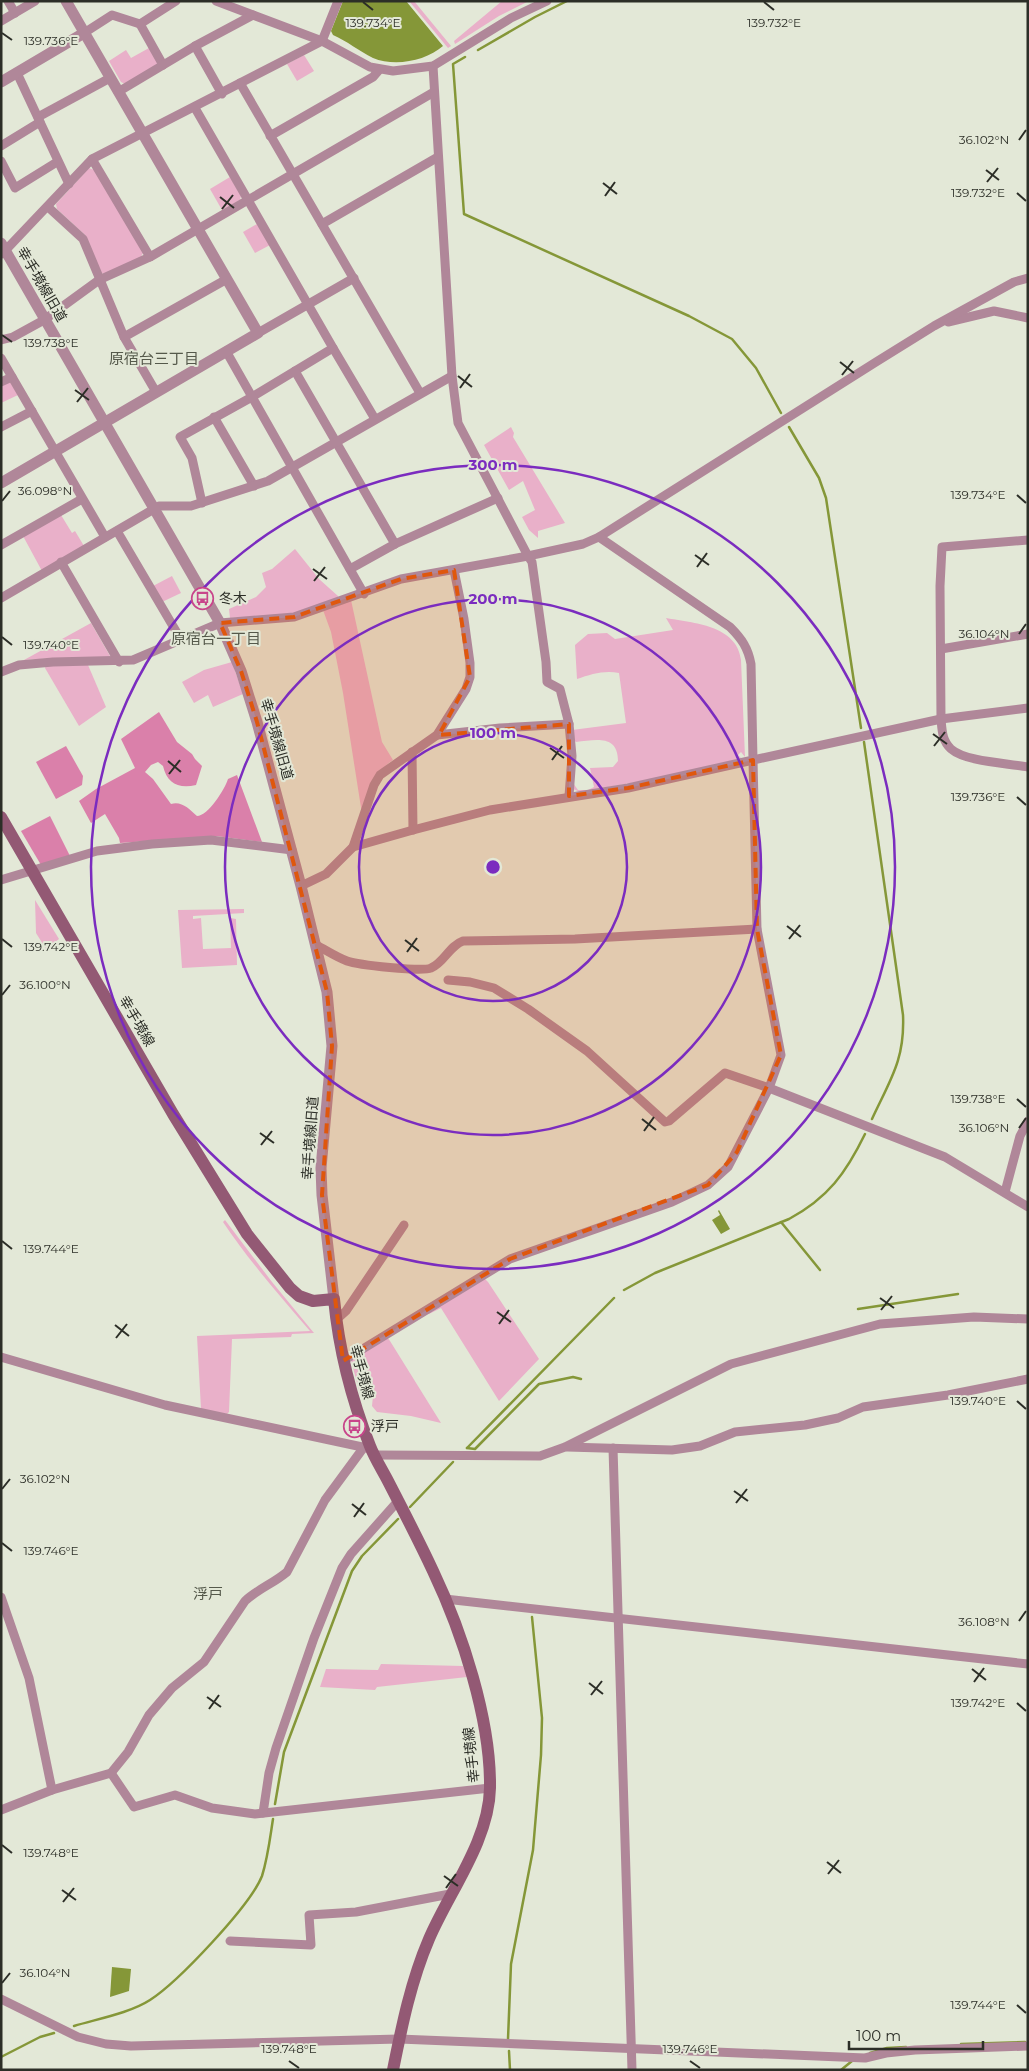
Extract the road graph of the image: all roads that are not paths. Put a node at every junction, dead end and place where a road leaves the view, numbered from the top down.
1 (8, 1) edge
2 (35, 1) edge
3 (66, 1) edge
4 (176, 1) edge
5 (216, 1) edge
6 (338, 1) edge
7 (547, 1) edge
8 (15, 13) junction
9 (253, 15) junction
10 (1, 21) edge
11 (140, 24) junction
12 (84, 33) junction
13 (322, 42) junction
14 (195, 46) junction
15 (163, 65) junction
16 (433, 66) junction
17 (379, 70) junction
18 (17, 73) junction
19 (110, 78) junction
20 (1, 82) edge
21 (240, 83) junction
22 (118, 92) junction
23 (434, 92) junction
24 (222, 94) junction
25 (195, 108) junction
26 (39, 120) junction
27 (143, 134) junction
28 (270, 136) junction
29 (1, 146) edge
30 (438, 157) junction
31 (92, 159) junction
32 (1, 161) edge
33 (57, 162) junction
34 (292, 175) junction
35 (69, 184) junction
36 (248, 201) junction
37 (48, 207) junction
38 (322, 224) junction
39 (197, 230) junction
40 (3, 249) edge
41 (150, 258) junction
42 (354, 278) junction
43 (1028, 278) edge
44 (227, 279) junction
45 (99, 280) junction
46 (308, 305) junction
47 (1028, 318) edge
48 (44, 320) junction
49 (934, 326) junction
50 (258, 333) junction
51 (124, 337) junction
52 (1, 340) edge
53 (333, 348) junction
54 (226, 351) junction
55 (1, 358) edge
56 (295, 371) junction
57 (452, 376) junction
58 (12, 377) junction
59 (1, 382) edge
60 (156, 392) junction
61 (420, 393) junction
62 (252, 397) junction
63 (32, 411) junction
64 (214, 417) junction
65 (375, 420) junction
66 (104, 423) junction
67 (1, 427) edge
68 (335, 442) junction
69 (55, 451) junction
70 (292, 468) junction
71 (1, 483) edge
72 (254, 486) junction
73 (498, 498) junction
74 (82, 499) junction
75 (202, 503) junction
76 (154, 509) junction
77 (117, 531) junction
78 (105, 537) junction
79 (600, 537) junction
80 (1028, 540) edge
81 (396, 544) junction
82 (1, 545) edge
83 (528, 556) junction
84 (61, 562) junction
85 (350, 569) junction
86 (454, 570) junction
87 (364, 594) junction
88 (1, 598) edge
89 (220, 623) junction
90 (1028, 634) edge
91 (180, 638) junction
92 (941, 649) junction
93 (119, 662) junction
94 (1, 672) edge
95 (1028, 708) edge
96 (941, 719) junction
97 (569, 724) junction
98 (437, 735) junction
99 (412, 752) junction
100 (753, 760) junction
101 (1028, 767) edge
102 (569, 796) junction
103 (1, 817) edge
104 (413, 830) junction
105 (353, 846) junction
106 (292, 850) junction
107 (32, 871) junction
108 (1, 880) edge
109 (301, 886) junction
110 (756, 929) junction
111 (316, 945) junction
112 (448, 980) dead end
113 (769, 1088) junction
114 (1028, 1121) edge
115 (1005, 1192) junction
116 (1028, 1206) edge
117 (404, 1225) dead end
118 (334, 1300) junction
119 (1028, 1318) edge
120 (336, 1320) junction
121 (1, 1357) edge
122 (342, 1362) junction
123 (1028, 1378) edge
124 (565, 1447) junction
125 (613, 1448) junction
126 (370, 1450) junction
127 (398, 1501) junction
128 (1, 1597) edge
129 (445, 1599) junction
130 (618, 1619) junction
131 (1028, 1664) edge
132 (111, 1774) junction
133 (490, 1788) junction
134 (52, 1790) junction
135 (1, 1810) edge
136 (263, 1813) junction
137 (450, 1894) junction
138 (230, 1941) dead end
139 (1, 1999) edge
140 (399, 2039) junction
141 (1028, 2046) edge
142 (632, 2048) junction
143 (393, 2070) edge
144 (632, 2070) edge

1 - 8 street
2 - 8 street
3 - 12 street
4 - 11 street
5 - 9 street
6 - 13 street
7 - 16 street
8 - 10 street
9 - 13 street
9 - 14 street
11 - 12 street
11 - 15 street
12 - 18 street
12 - 19 street
13 - 17 street
13 - 21 street
14 - 15 street
14 - 24 street
15 - 22 street
16 - 17 street
16 - 23 street
17 - 28 street
18 - 20 street
18 - 26 street
19 - 22 street
19 - 26 street
21 - 24 street
21 - 28 street
22 - 27 street
23 - 30 street
23 - 34 street
24 - 25 street
25 - 27 street
25 - 36 street
26 - 29 street
26 - 33 street
27 - 31 street
27 - 39 street
28 - 34 street
30 - 38 street
30 - 57 street
31 - 35 street
31 - 41 street
32 - 33 street
33 - 35 street
34 - 36 street
34 - 38 street
35 - 37 street
36 - 39 street
36 - 46 street
37 - 40 street
37 - 45 street
38 - 42 street
39 - 41 street
39 - 44 street
40 - 48 street, 幸手境線旧道
41 - 45 street
42 - 46 street
42 - 61 street
43 - 49 street
44 - 50 street
44 - 51 street
45 - 48 street
45 - 51 street
46 - 50 street
46 - 53 street
47 - 49 street
48 - 52 street
48 - 66 street, 幸手境線旧道
49 - 79 street
50 - 54 street
51 - 60 street
53 - 56 street
53 - 65 street
54 - 60 street
54 - 62 street
55 - 58 street
56 - 62 street
56 - 68 street
57 - 61 street
57 - 73 street
58 - 59 street
58 - 63 street
60 - 66 street
61 - 65 street
62 - 64 street
62 - 70 street
63 - 67 street
63 - 69 street
64 - 72 street
64 - 75 street
65 - 68 street
66 - 69 street
66 - 76 street, 幸手境線旧道
68 - 70 street
68 - 81 street
69 - 71 street
69 - 74 street
70 - 72 street
70 - 85 street
72 - 75 street
73 - 81 street
73 - 83 street
74 - 78 street
74 - 82 street
75 - 76 street
76 - 77 street
76 - 89 street, 幸手境線旧道
77 - 78 street
77 - 91 street
78 - 84 street
79 - 83 street
79 - 100 street
80 - 92 street
81 - 85 street
83 - 86 street
83 - 97 street
84 - 88 street
84 - 93 street
85 - 87 street
86 - 87 street
86 - 98 street
87 - 89 street
89 - 91 street
89 - 106 street, 幸手境線旧道
90 - 92 street
91 - 93 street
92 - 96 street
93 - 94 street
95 - 96 street
96 - 100 street
96 - 101 street
97 - 98 street
97 - 102 street
98 - 99 street
99 - 104 street
99 - 105 street
100 - 102 street
100 - 110 street
102 - 104 street
103 - 107 main road, 幸手境線
104 - 105 street
105 - 109 street
106 - 107 street
106 - 109 street, 幸手境線旧道
107 - 108 street
107 - 118 main road, 幸手境線
109 - 111 street, 幸手境線旧道
110 - 111 street
110 - 113 street
111 - 118 street, 幸手境線旧道
112 - 113 street
113 - 115 street
113 - 122 street
114 - 115 street
115 - 116 street
117 - 120 street
118 - 120 main road, 幸手境線
119 - 124 street
120 - 122 main road, 幸手境線
121 - 126 street
122 - 126 main road, 幸手境線
123 - 125 street
124 - 125 street
124 - 126 street
125 - 130 street
126 - 127 main road, 幸手境線
126 - 132 street
127 - 129 main road, 幸手境線
127 - 136 street
128 - 134 street
129 - 130 street
129 - 133 main road, 幸手境線
130 - 131 street
130 - 142 street
132 - 134 street
132 - 136 street
133 - 136 street
133 - 137 main road, 幸手境線
134 - 135 street
137 - 138 street
137 - 140 main road, 幸手境線
139 - 140 street
140 - 142 street
140 - 143 main road, 幸手境線
141 - 142 street
142 - 144 street

